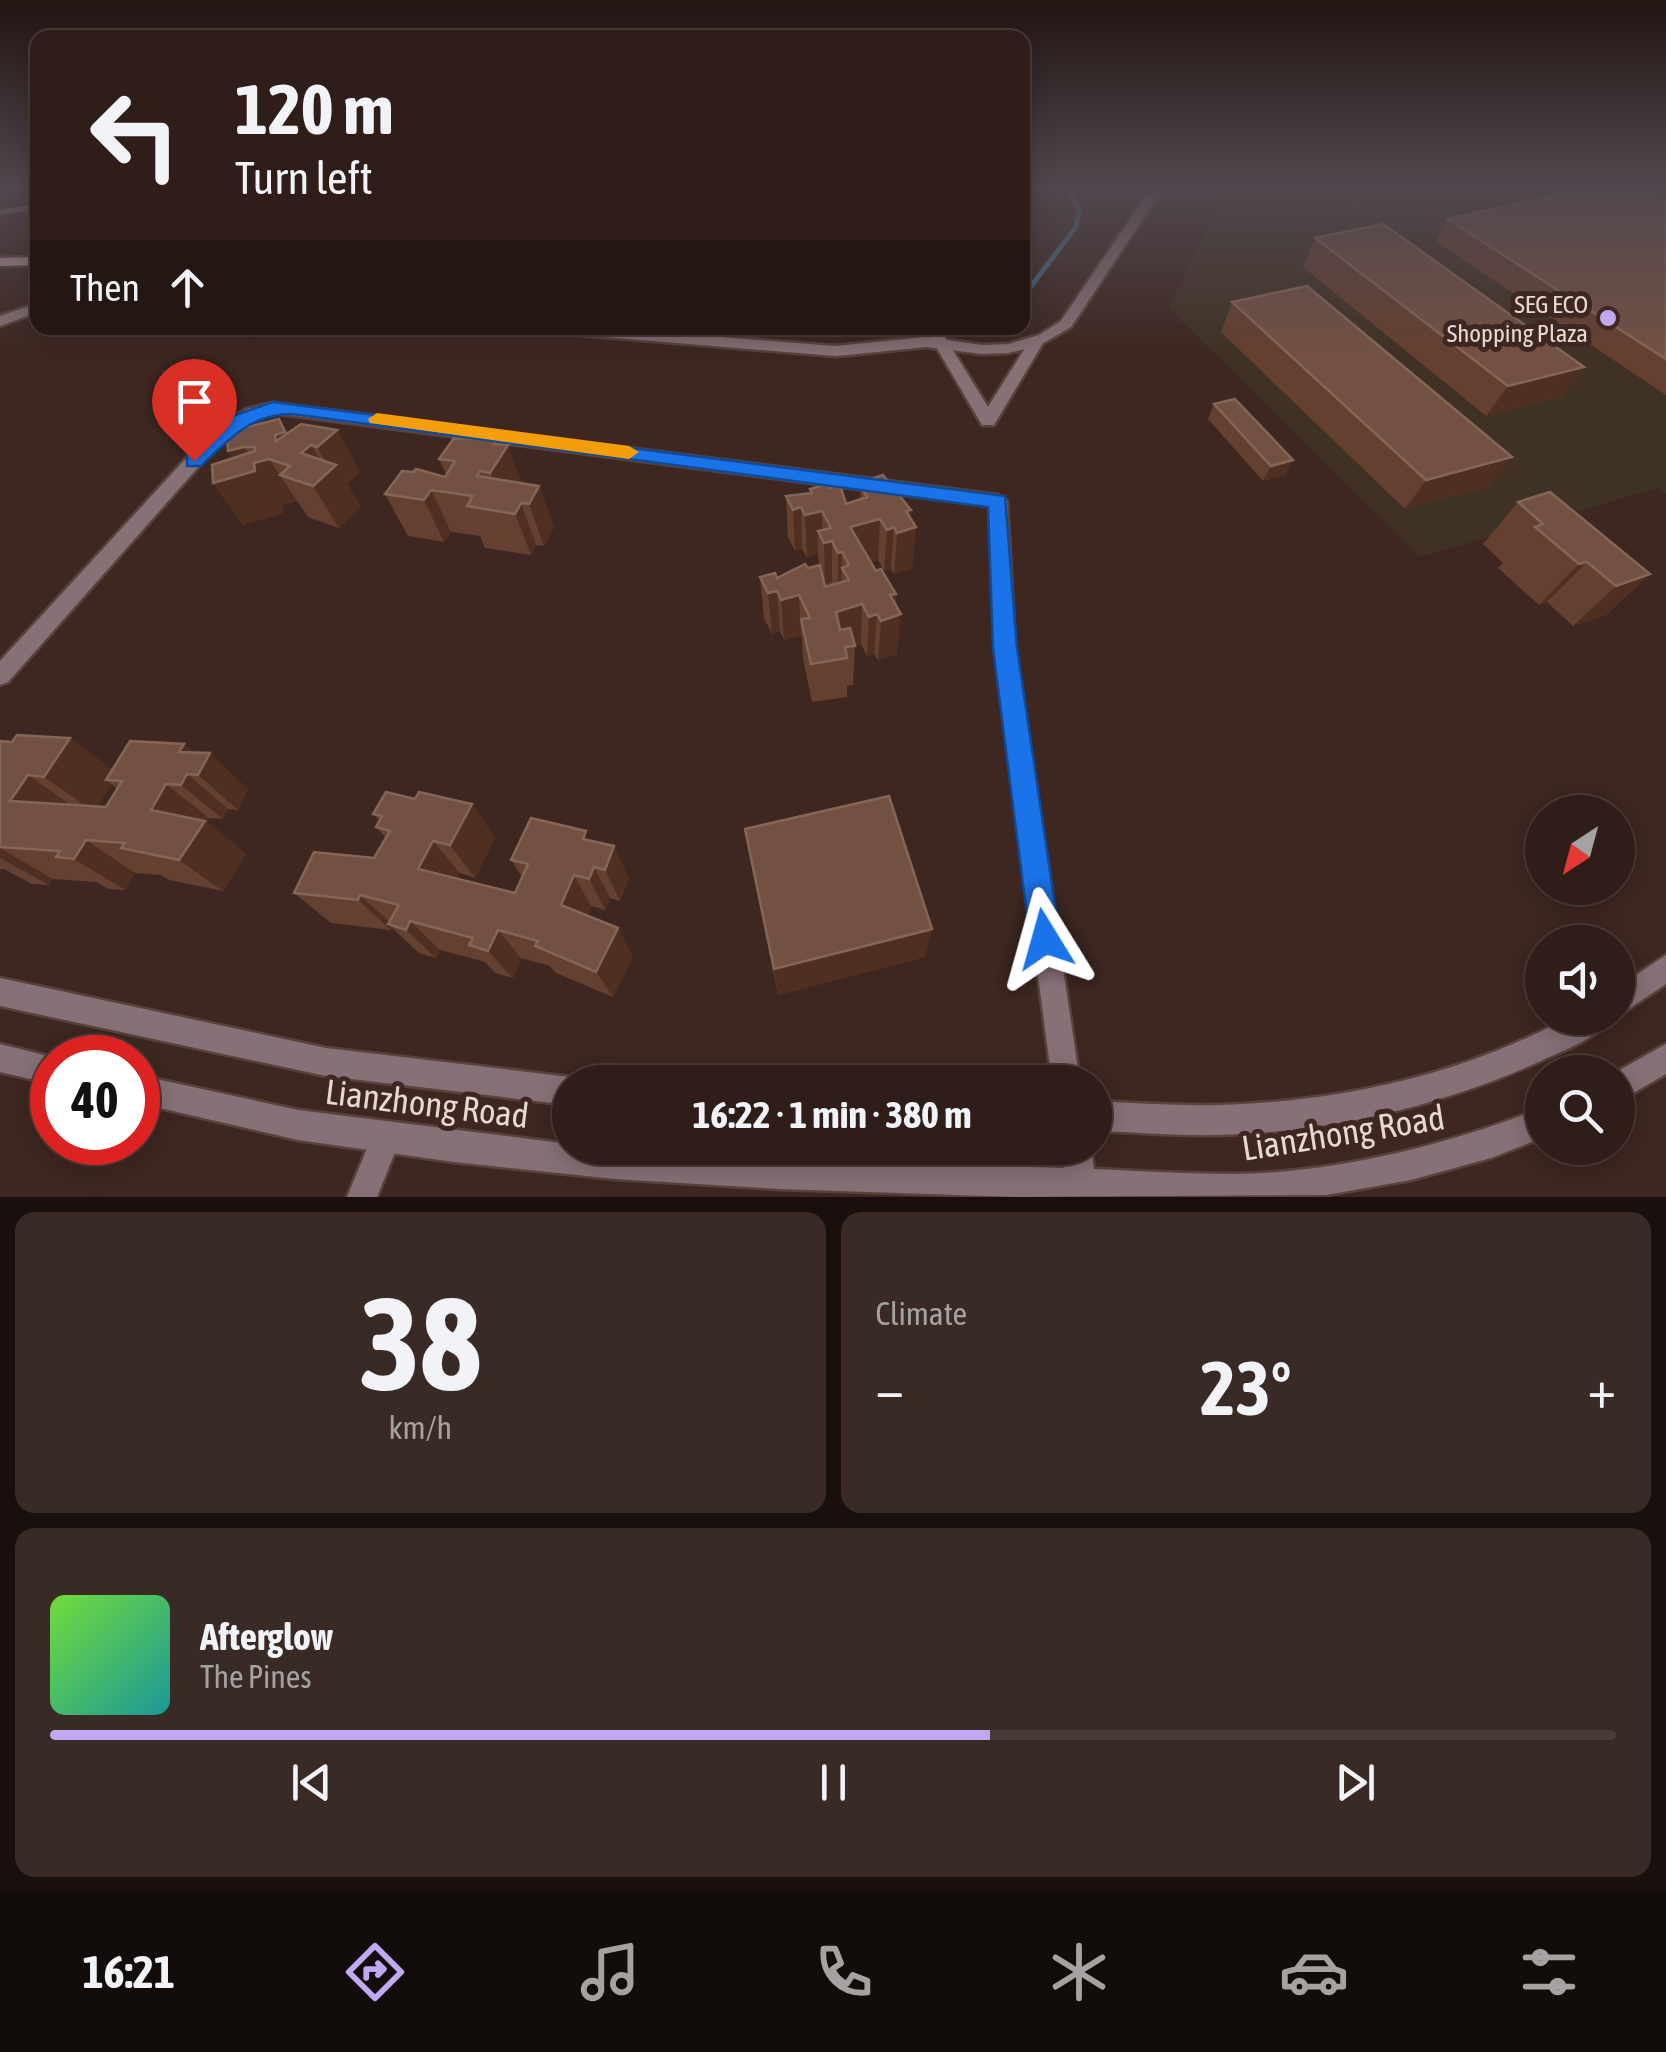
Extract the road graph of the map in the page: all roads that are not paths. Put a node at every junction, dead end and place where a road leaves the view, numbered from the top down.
1 (1120, 243) edge
2 (30, 261) edge
3 (0, 262) edge
4 (30, 310) edge
5 (0, 321) edge
6 (641, 335) edge
7 (930, 335) edge
8 (937, 335) edge
9 (939, 335) edge
10 (1035, 343) junction
11 (0, 676) edge
12 (1666, 968) edge
13 (1635, 991) edge
14 (0, 992) edge
15 (1560, 1035) edge
16 (0, 1058) edge
17 (1666, 1058) edge
18 (30, 1065) edge
19 (1064, 1065) edge
20 (1635, 1077) edge
21 (552, 1089) edge
22 (160, 1094) edge
23 (1112, 1117) edge
24 (1525, 1128) edge
25 (386, 1137) junction
26 (1078, 1165) edge
27 (1082, 1190) edge
28 (362, 1197) edge

1 - 10 street
2 - 3 main road
4 - 5 street
6 - 7 street
8 - 10 street
9 - 10 street
11 - 19 street
12 - 13 street
14 - 21 street, Lianzhong Road
15 - 23 street, Lianzhong Road
16 - 18 street
17 - 20 street
22 - 25 street, Lianzhong Road
24 - 27 street, Lianzhong Road
25 - 27 street, Lianzhong Road
25 - 28 street
26 - 27 street

